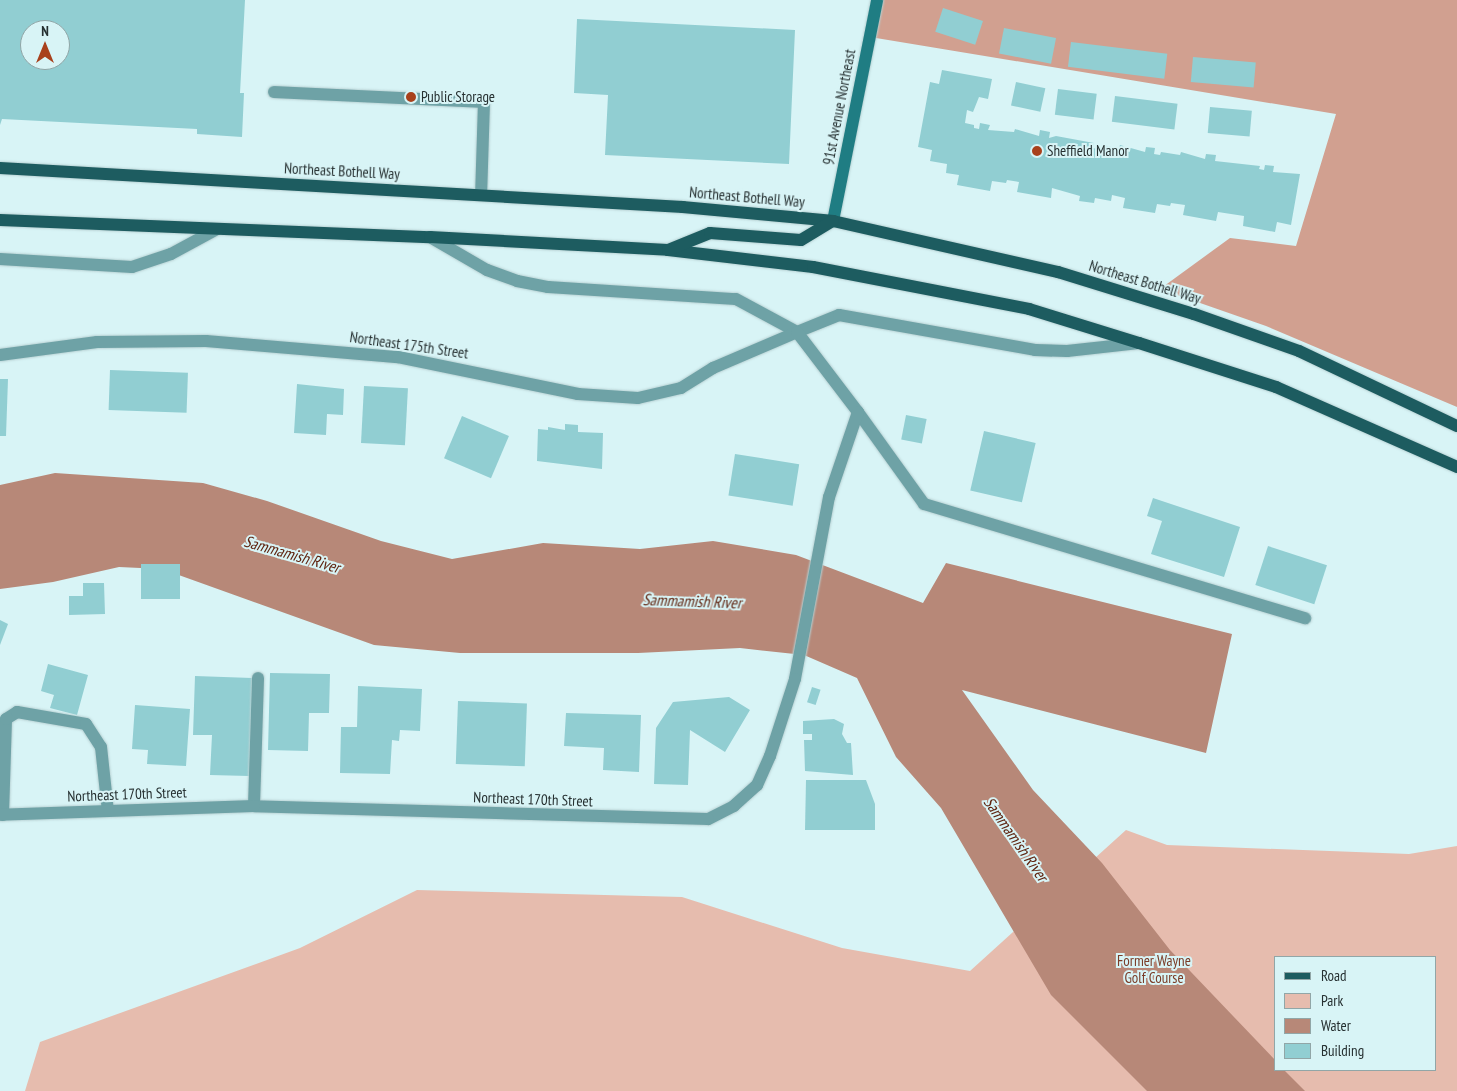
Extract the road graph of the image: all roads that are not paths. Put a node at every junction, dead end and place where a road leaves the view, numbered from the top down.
1 (877, 0) edge
2 (274, 92) dead end
3 (0, 168) edge
4 (481, 195) junction
5 (0, 220) edge
6 (833, 221) junction
7 (217, 229) junction
8 (430, 237) junction
9 (668, 250) junction
10 (0, 259) edge
11 (797, 332) junction
12 (1139, 343) junction
13 (0, 355) edge
14 (858, 412) junction
15 (1457, 426) edge
16 (1457, 467) edge
17 (1305, 618) dead end
18 (258, 678) dead end
19 (254, 806) junction
20 (108, 811) junction
21 (2, 815) edge

1 - 6 street, 91st Avenue Northeast
2 - 4 street
3 - 4 main road, Northeast Bothell Way
4 - 6 main road, Northeast Bothell Way
5 - 7 main road
6 - 9 main road
6 - 15 main road, Northeast Bothell Way
7 - 8 main road
7 - 10 street
8 - 9 main road
8 - 11 street
9 - 12 main road
11 - 12 street, Northeast 175th Street
11 - 13 street, Northeast 175th Street
11 - 14 street
12 - 16 main road
14 - 17 street
14 - 19 street, Northeast 170th Street
18 - 19 street
19 - 20 street, Northeast 170th Street
20 - 21 street, Northeast 170th Street
20 - 21 street

